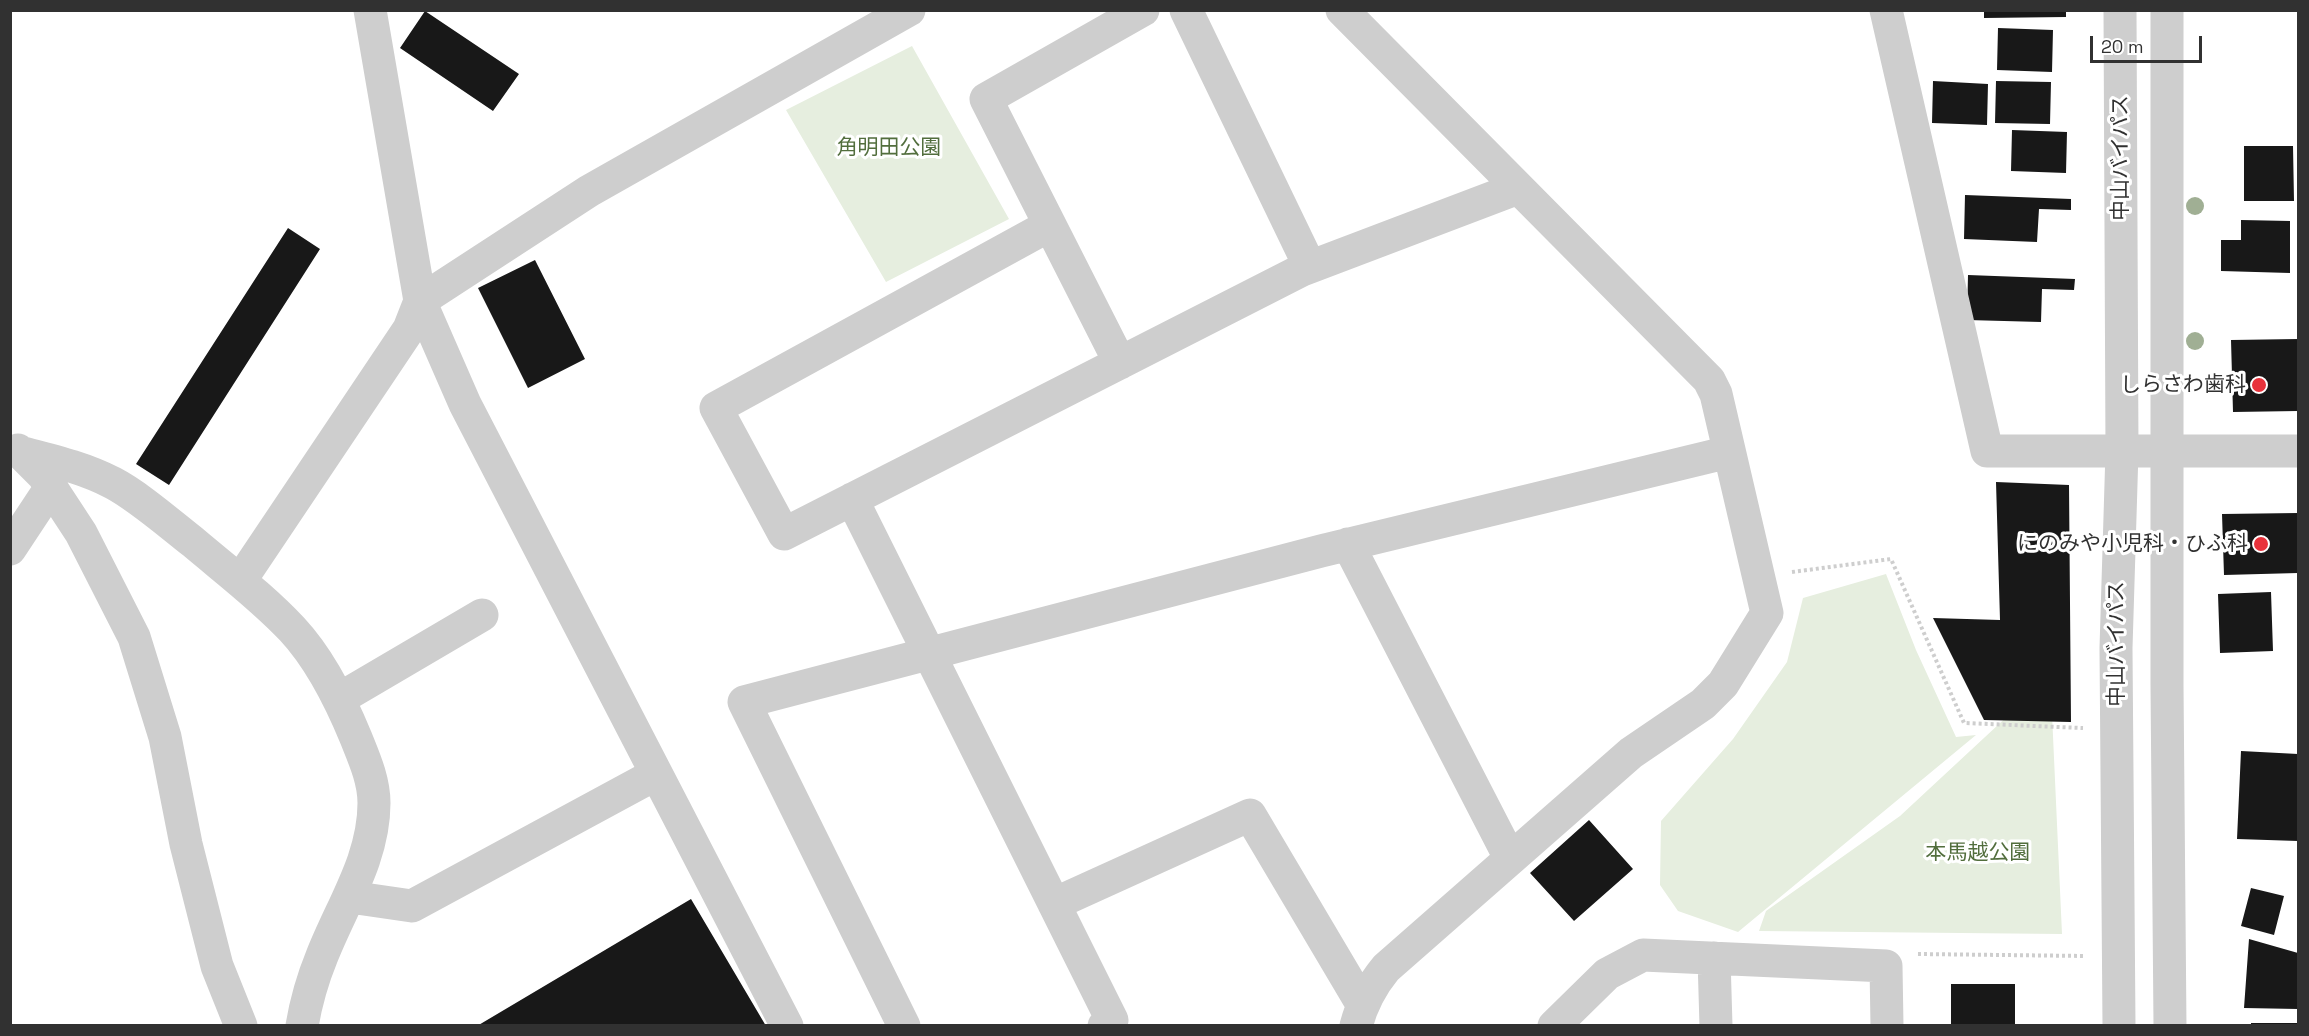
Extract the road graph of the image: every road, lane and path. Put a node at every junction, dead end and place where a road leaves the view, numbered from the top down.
1 (370, 10) edge
2 (909, 10) edge
3 (1143, 10) edge
4 (1186, 10) edge
5 (1342, 10) edge
6 (1886, 10) edge
7 (2120, 10) edge
8 (2167, 10) edge
9 (1518, 188) junction
10 (1050, 225) junction
11 (1310, 267) junction
12 (420, 301) junction
13 (1120, 363) junction
14 (16, 448) edge
15 (2122, 451) junction
16 (2168, 451) junction
17 (2298, 451) edge
18 (1729, 452) junction
19 (51, 487) junction
20 (852, 499) junction
21 (1348, 544) junction
22 (10, 549) edge
23 (1758, 576) junction
24 (240, 581) junction
25 (482, 615) dead end
26 (929, 653) junction
27 (339, 699) junction
28 (2092, 728) dead end
29 (656, 774) junction
30 (1510, 858) junction
31 (350, 897) junction
32 (1054, 904) junction
33 (2094, 956) dead end
34 (1714, 958) junction
35 (1886, 966) junction
36 (1359, 1015) edge
37 (241, 1026) edge
38 (303, 1026) edge
39 (787, 1026) edge
40 (904, 1026) edge
41 (1104, 1026) edge
42 (1554, 1026) edge
43 (1716, 1026) edge
44 (1887, 1026) edge
45 (2119, 1026) edge
46 (2170, 1026) edge

1 - 12 street
2 - 12 street
3 - 10 street
4 - 11 street
5 - 9 street
6 - 15 street
7 - 15 street, 中山バイパス
8 - 16 street
9 - 11 street
9 - 18 street
10 - 13 street
10 - 20 street
11 - 13 street
12 - 24 street
12 - 29 street
13 - 20 street
14 - 19 street
14 - 24 street
15 - 16 street
15 - 45 street, 中山バイパス
16 - 17 street
16 - 46 street
18 - 21 street
18 - 23 street
19 - 22 street
19 - 37 street
20 - 26 street
21 - 26 street
21 - 30 street
23 - 28 path
23 - 30 street
24 - 27 street
25 - 27 street
26 - 32 street
26 - 40 street
27 - 31 street
29 - 31 street
29 - 39 street
30 - 36 street
31 - 38 street
32 - 36 street
32 - 41 street
33 - 35 path
34 - 35 street
34 - 42 street
34 - 43 street
35 - 44 street

